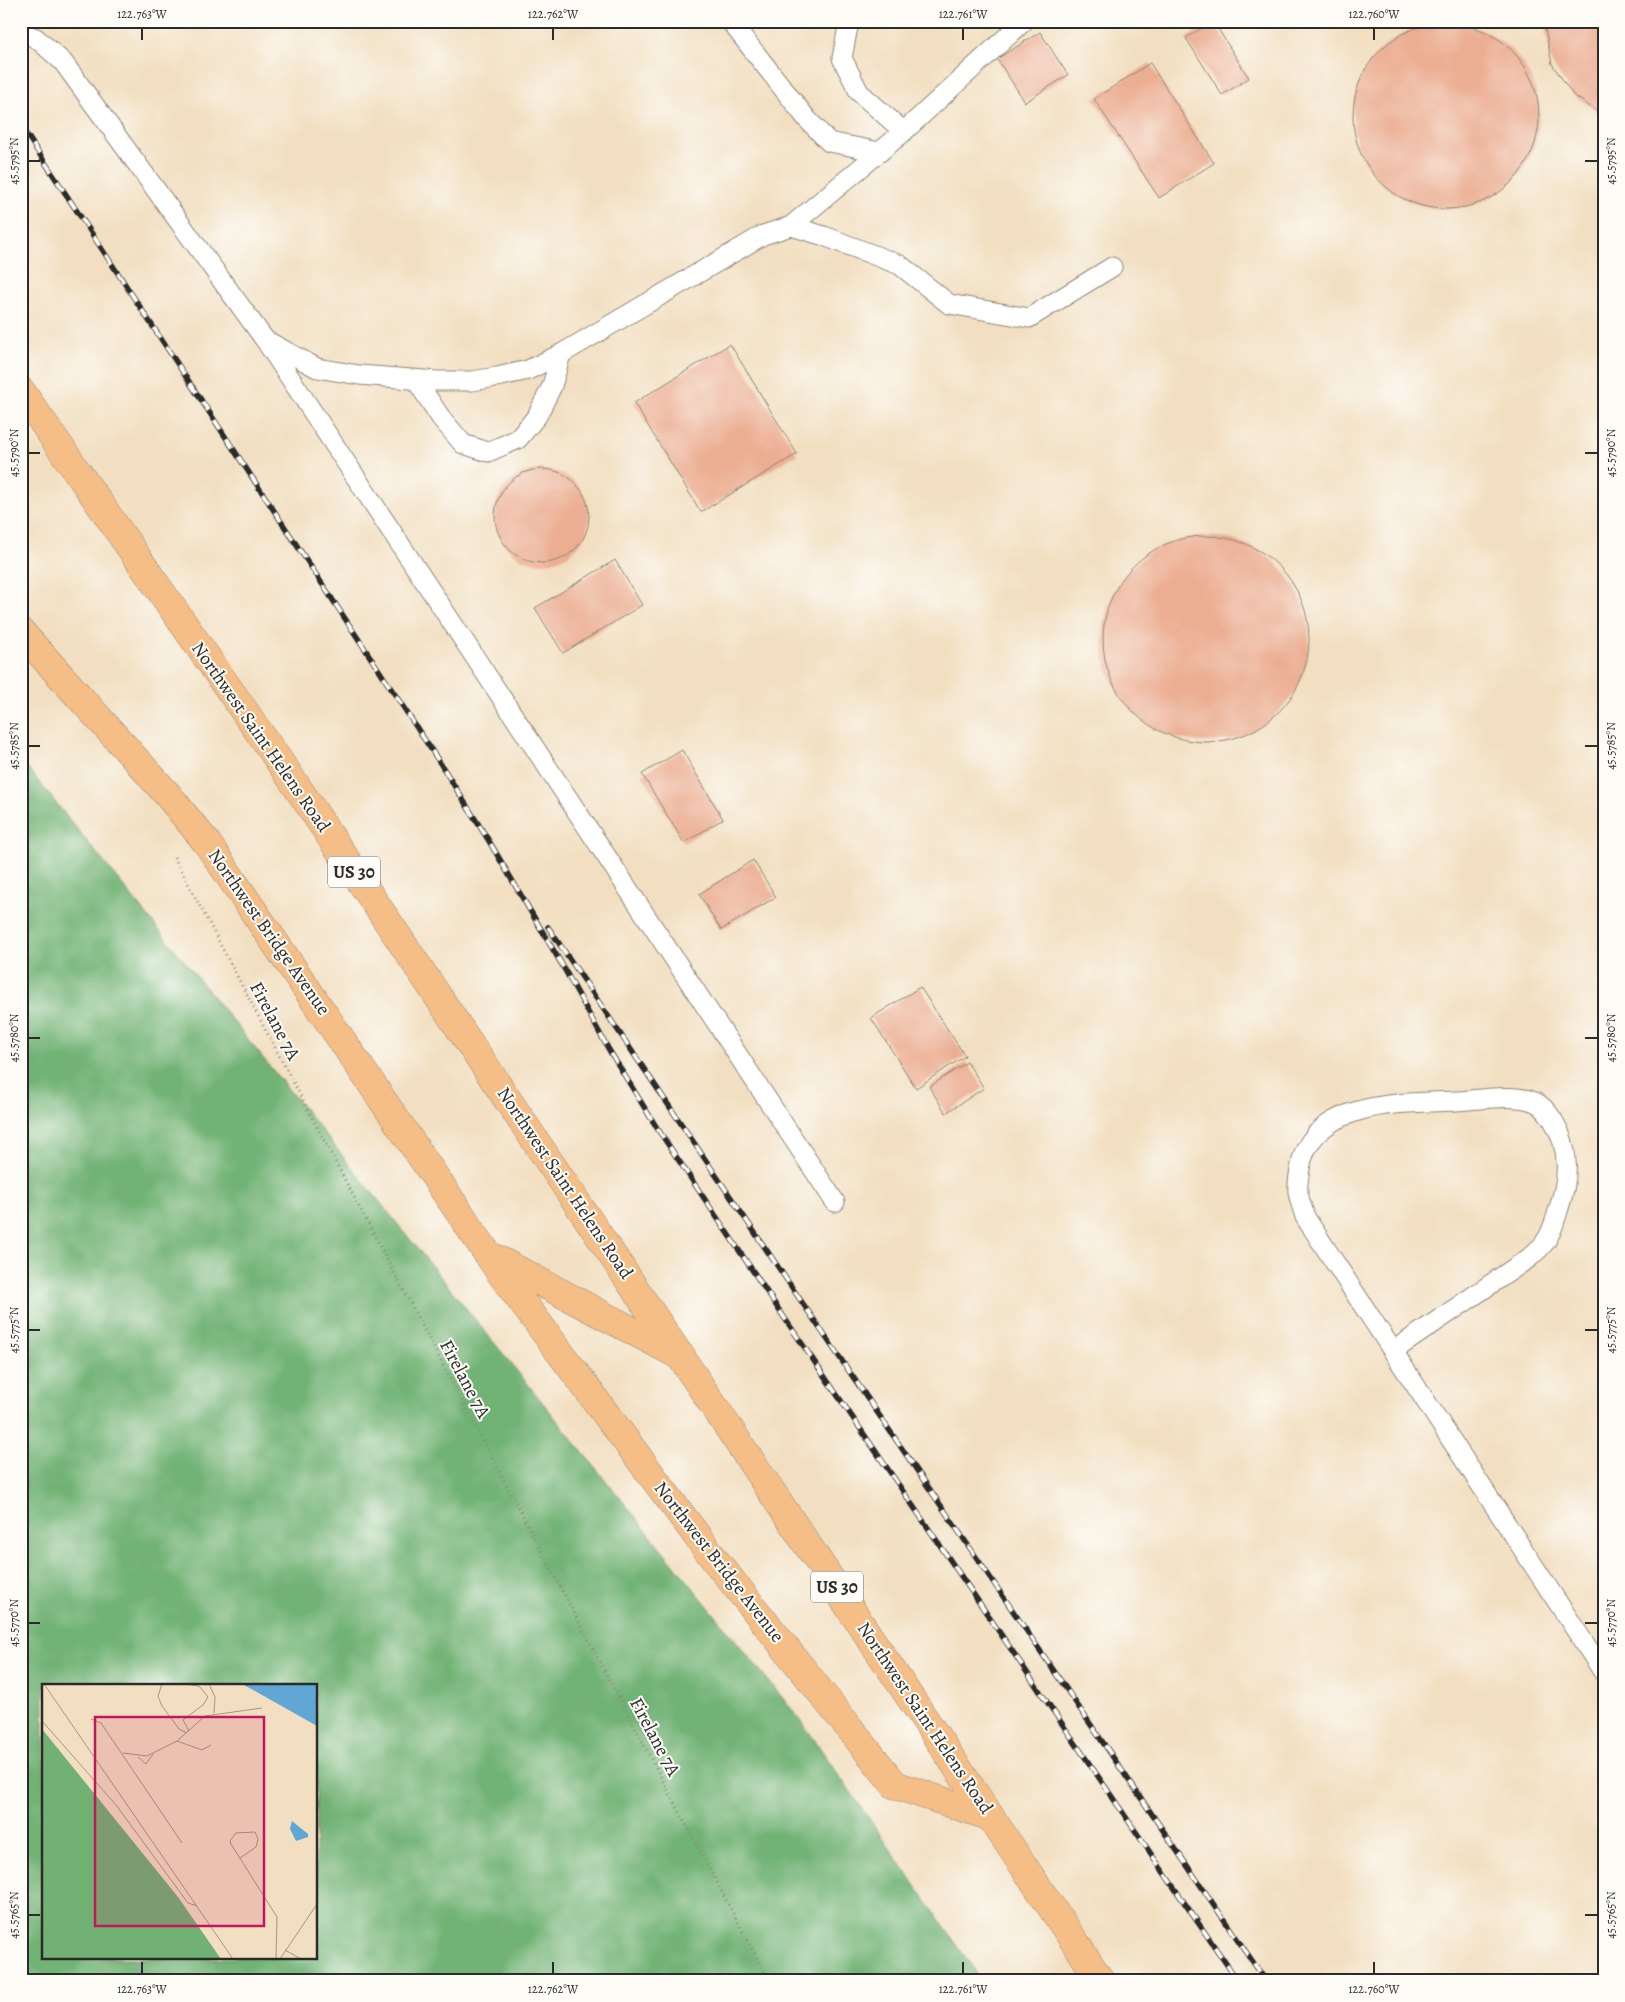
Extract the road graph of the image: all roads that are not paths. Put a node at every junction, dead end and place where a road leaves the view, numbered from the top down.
1 (730, 21) edge
2 (852, 21) edge
3 (1024, 21) edge
4 (21, 32) edge
5 (904, 132) junction
6 (880, 152) junction
7 (791, 226) junction
8 (1112, 266) dead end
9 (265, 340) junction
10 (561, 354) junction
11 (416, 380) junction
12 (21, 390) edge
13 (21, 632) edge
14 (835, 1202) dead end
15 (488, 1254) junction
16 (1394, 1352) junction
17 (682, 1357) junction
18 (1604, 1673) edge
19 (991, 1817) junction
20 (1101, 1981) edge

1 - 6 lane
2 - 5 lane
3 - 5 lane
4 - 9 lane
5 - 6 lane
6 - 7 lane
7 - 8 lane
7 - 10 lane
9 - 11 lane
9 - 14 lane
10 - 11 lane
10 - 11 lane
12 - 17 main road, Northwest Saint Helens Road / US 30
13 - 15 main road, Northwest Bridge Avenue
15 - 17 main road, Northwest Bridge Avenue
15 - 19 main road, Northwest Bridge Avenue
16 - 16 lane
16 - 18 lane
17 - 19 main road, Northwest Saint Helens Road / US 30
19 - 20 main road, Northwest Saint Helens Road / US 30

